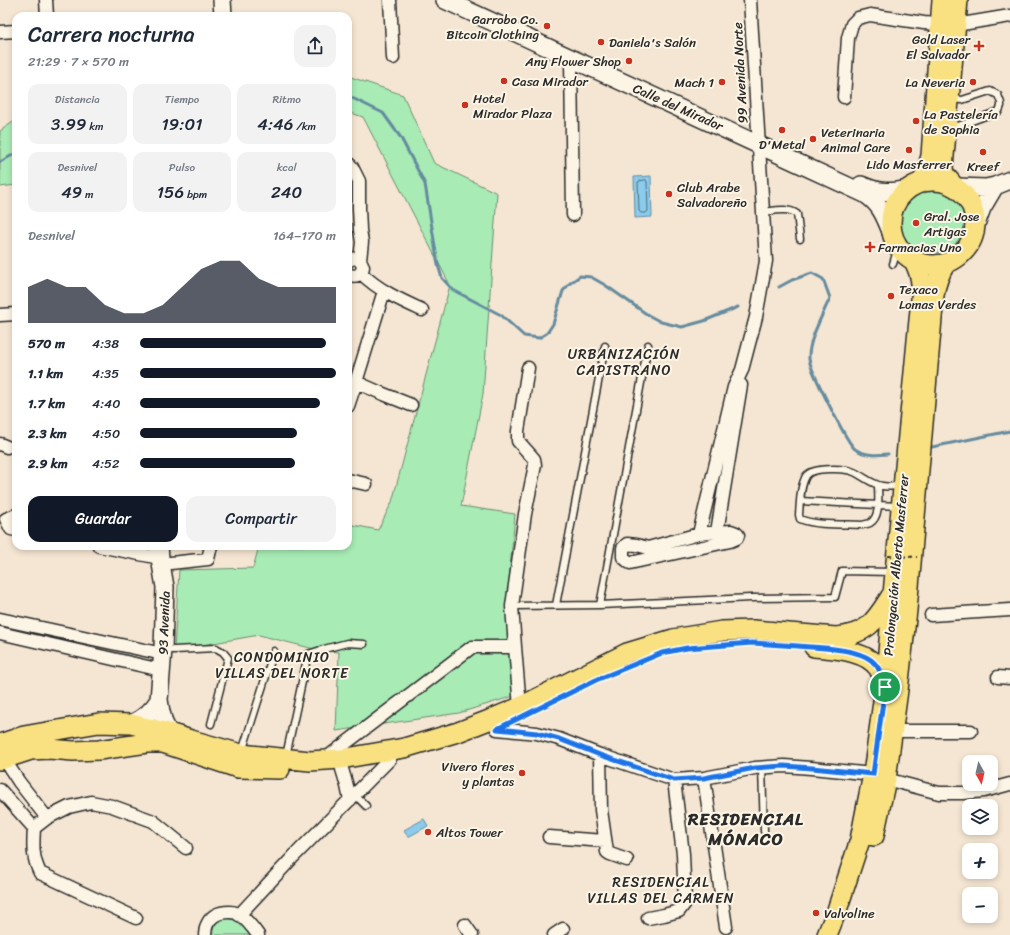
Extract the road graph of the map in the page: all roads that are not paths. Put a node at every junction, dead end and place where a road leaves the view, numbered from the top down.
1 (46, 0) edge
2 (222, 0) edge
3 (390, 0) edge
4 (446, 0) edge
5 (463, 0) edge
6 (750, 0) edge
7 (942, 0) edge
8 (958, 0) edge
9 (47, 12) edge
10 (223, 12) edge
11 (1010, 16) edge
12 (948, 24) junction
13 (12, 31) edge
14 (0, 32) edge
15 (393, 58) dead end
16 (571, 59) junction
17 (844, 97) dead end
18 (949, 99) junction
19 (946, 126) junction
20 (758, 141) junction
21 (352, 167) edge
22 (1003, 183) edge
23 (915, 186) junction
24 (955, 187) junction
25 (763, 212) junction
26 (573, 215) dead end
27 (976, 224) junction
28 (800, 239) dead end
29 (894, 248) junction
30 (354, 260) edge
31 (914, 261) junction
32 (946, 264) junction
33 (361, 273) junction
34 (352, 276) edge
35 (384, 291) junction
36 (422, 310) dead end
37 (12, 314) edge
38 (0, 315) edge
39 (648, 345) dead end
40 (605, 346) dead end
41 (528, 368) dead end
42 (742, 370) junction
43 (356, 382) junction
44 (352, 394) edge
45 (411, 405) dead end
46 (352, 481) edge
47 (366, 484) dead end
48 (878, 485) junction
49 (903, 486) junction
50 (800, 501) junction
51 (878, 505) junction
52 (901, 506) junction
53 (12, 517) edge
54 (12, 529) edge
55 (717, 532) junction
56 (699, 534) junction
57 (123, 550) edge
58 (210, 550) edge
59 (160, 556) edge
60 (892, 564) junction
61 (893, 593) junction
62 (556, 605) junction
63 (600, 605) junction
64 (512, 606) junction
65 (1010, 610) edge
66 (931, 615) dead end
67 (0, 619) edge
68 (0, 633) edge
69 (364, 644) dead end
70 (515, 647) junction
71 (274, 651) dead end
72 (162, 658) junction
73 (885, 687) junction
74 (159, 700) junction
75 (520, 707) junction
76 (131, 724) junction
77 (211, 724) dead end
78 (81, 726) junction
79 (497, 729) junction
80 (893, 731) junction
81 (971, 731) dead end
82 (169, 733) junction
83 (73, 751) junction
84 (1, 754) edge
85 (241, 754) junction
86 (600, 755) junction
87 (286, 758) junction
88 (390, 759) junction
89 (323, 761) junction
90 (762, 767) junction
91 (342, 769) junction
92 (880, 776) junction
93 (704, 778) junction
94 (674, 780) junction
95 (1010, 784) edge
96 (0, 790) edge
97 (352, 798) junction
98 (366, 806) dead end
99 (47, 818) junction
100 (34, 828) junction
101 (764, 831) dead end
102 (548, 837) dead end
103 (605, 841) junction
104 (186, 848) dead end
105 (628, 860) dead end
106 (239, 915) junction
107 (136, 918) dead end
108 (648, 918) dead end
109 (465, 925) dead end
110 (726, 927) dead end
111 (205, 935) edge
112 (258, 935) edge
113 (472, 935) edge
114 (827, 935) edge
115 (839, 935) edge

1 - 9 street
2 - 10 main road
3 - 15 street
4 - 16 main road, Calle del Mirador
5 - 20 main road, Calle del Mirador
6 - 20 street, 99 Avenida Norte
7 - 12 main road
8 - 12 main road
11 - 12 street
12 - 17 street
12 - 18 main road
12 - 23 main road
13 - 14 street
16 - 20 main road, Calle del Mirador
16 - 26 street
18 - 19 main road
18 - 19 lane
19 - 24 main road
20 - 23 main road, Calle del Mirador
20 - 25 street, 99 Avenida Norte
20 - 29 main road, Calle del Mirador
21 - 30 street
22 - 24 main road
22 - 27 main road
23 - 24 main road
23 - 29 main road
24 - 27 main road
25 - 28 lane
25 - 42 street, 99 Avenida Norte
27 - 32 main road
29 - 31 main road
30 - 33 street
31 - 32 main road
31 - 49 main road, Prolongación Alberto Masferrer
32 - 80 main road, Prolongación Alberto Masferrer
33 - 34 street
33 - 35 street
35 - 36 street
35 - 43 street
37 - 38 street
39 - 63 lane
40 - 62 lane
41 - 64 street
42 - 55 street
42 - 56 street
43 - 44 street
43 - 45 street
46 - 47 street
48 - 49 lane
48 - 50 lane
48 - 51 lane
49 - 52 main road, Prolongación Alberto Masferrer
50 - 51 lane
50 - 51 lane
51 - 52 lane
52 - 60 main road, Prolongación Alberto Masferrer
53 - 54 street
55 - 56 street
55 - 56 street
57 - 59 street
58 - 59 street
59 - 72 main road, 93 Avenida
60 - 61 main road, Prolongación Alberto Masferrer
60 - 63 lane
61 - 73 main road, Prolongación Alberto Masferrer
61 - 75 main road
62 - 63 lane
62 - 64 lane
64 - 70 street
65 - 66 street
67 - 72 street
68 - 72 street
69 - 87 lane
70 - 75 street
70 - 89 street
71 - 85 lane
72 - 74 main road, 93 Avenida
72 - 77 lane
73 - 79 main road
73 - 92 main road, Prolongación Alberto Masferrer
74 - 76 main road
74 - 82 main road, 93 Avenida
75 - 89 main road
76 - 78 main road
76 - 82 main road
78 - 83 main road
78 - 84 main road
79 - 86 street
79 - 88 main road
80 - 81 street
80 - 92 main road, Prolongación Alberto Masferrer
82 - 85 main road
83 - 84 main road
83 - 91 main road
84 - 99 street
85 - 87 main road
86 - 94 street
86 - 103 street
87 - 89 main road
88 - 91 main road
88 - 97 street
90 - 92 street
90 - 93 street
90 - 101 lane
91 - 97 street
92 - 95 street
92 - 114 main road, Prolongación Alberto Masferrer
92 - 115 main road, Prolongación Alberto Masferrer
93 - 94 street
93 - 110 street
94 - 108 street
96 - 100 street
97 - 98 lane
97 - 106 street
99 - 100 street
99 - 104 street
100 - 107 street
102 - 103 street
103 - 105 street
106 - 111 street
106 - 112 street
109 - 113 street

